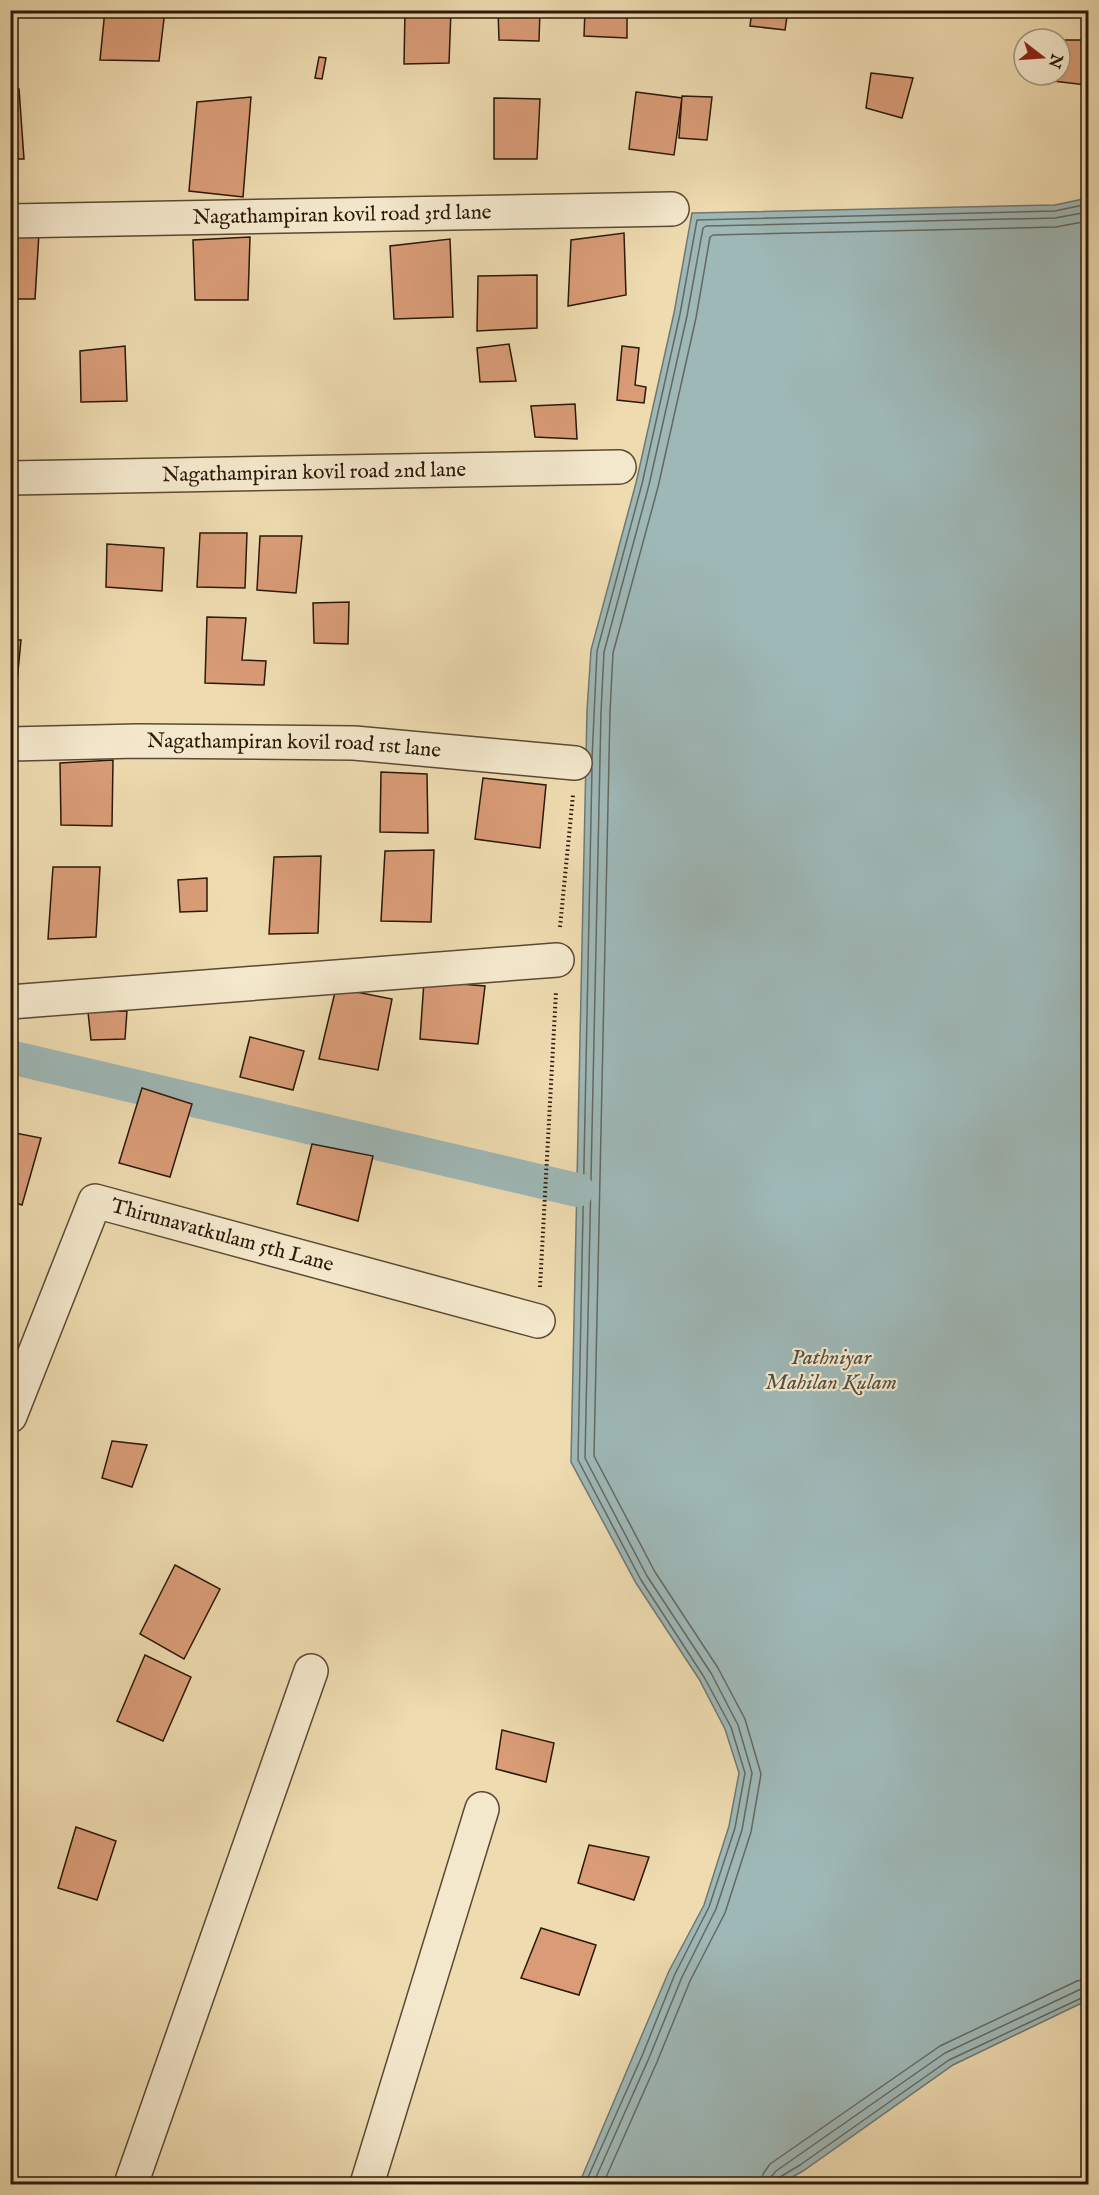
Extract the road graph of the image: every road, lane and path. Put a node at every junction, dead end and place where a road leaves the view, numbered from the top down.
1 (672, 209) dead end
2 (10, 221) edge
3 (619, 467) dead end
4 (10, 478) edge
5 (10, 744) edge
6 (575, 763) joint
7 (557, 960) junction
8 (10, 1002) edge
9 (538, 1321) joint
10 (10, 1416) edge
11 (311, 1671) dead end
12 (482, 1809) dead end
13 (130, 2184) edge
14 (367, 2184) edge

1 - 2 street, Nagathampiran kovil road 3rd lane
3 - 4 street, Nagathampiran kovil road 2nd lane
5 - 6 street, Nagathampiran kovil road 1st lane
6 - 7 path
7 - 8 street
7 - 9 path
9 - 10 street, Thirunavatkulam 5th Lane
11 - 13 street
12 - 14 street

